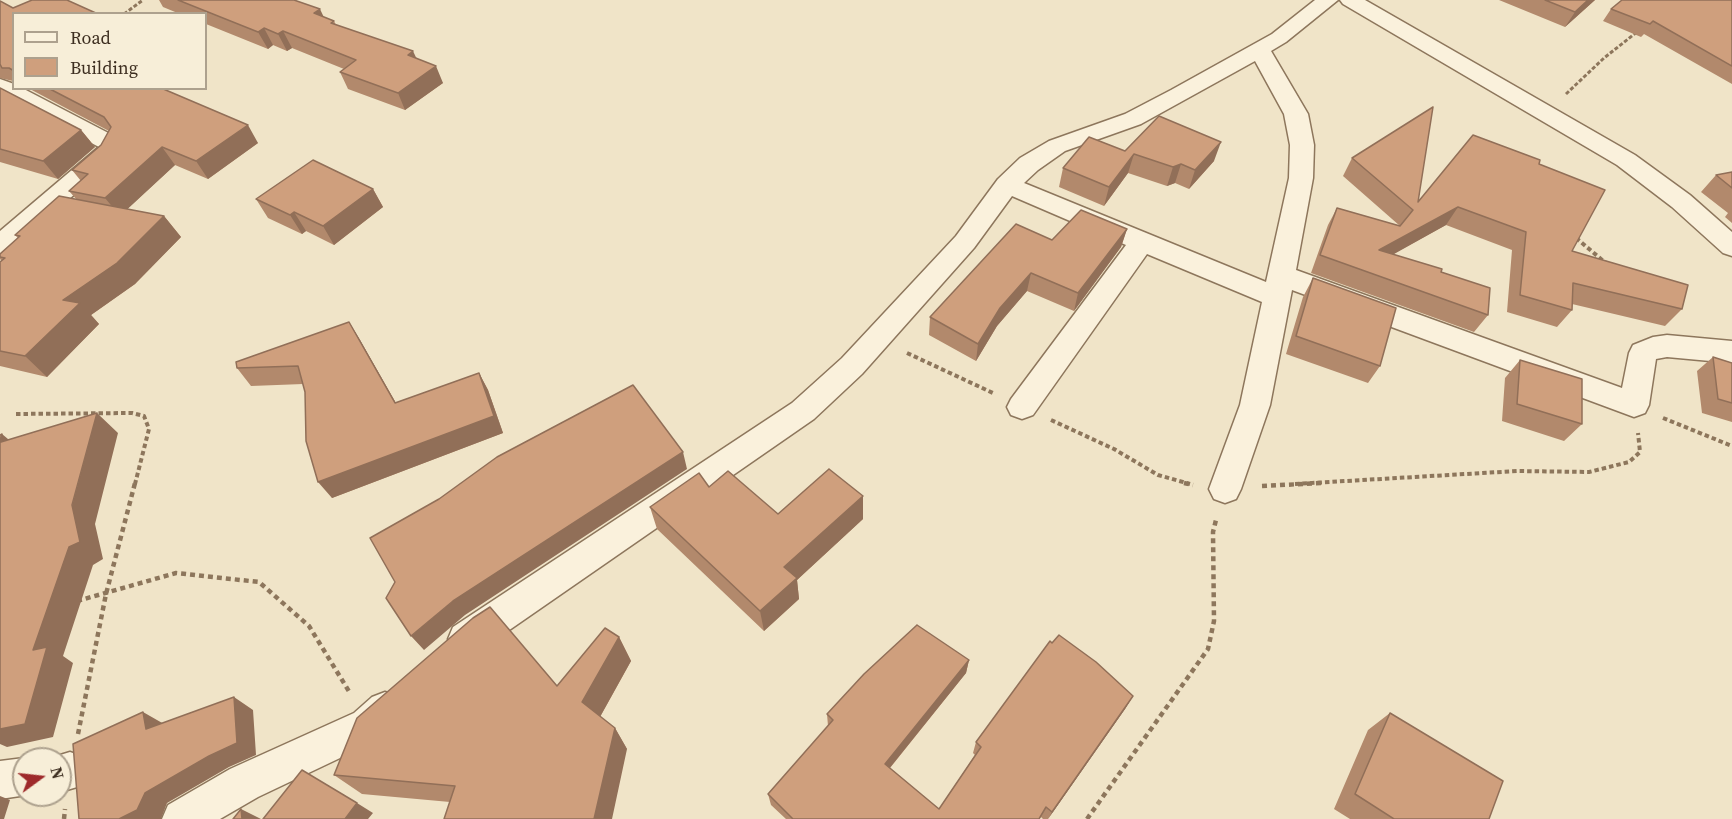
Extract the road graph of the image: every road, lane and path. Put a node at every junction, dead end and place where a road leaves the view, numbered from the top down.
1 (143, 0) edge
2 (1328, 0) edge
3 (1350, 0) edge
4 (127, 12) edge
5 (1642, 28) edge
6 (1259, 49) junction
7 (13, 90) edge
8 (1546, 113) junction
9 (1007, 185) junction
10 (1573, 236) edge
11 (1142, 242) junction
12 (0, 245) edge
13 (1732, 247) edge
14 (1609, 266) edge
15 (1278, 286) junction
16 (876, 339) junction
17 (1732, 352) edge
18 (1634, 405) junction
19 (1022, 407) junction
20 (16, 414) dead end
21 (1732, 446) edge
22 (1225, 489) junction
23 (106, 594) junction
24 (74, 602) dead end
25 (444, 659) edge
26 (410, 689) edge
27 (367, 726) junction
28 (71, 747) edge
29 (182, 819) edge
30 (1087, 819) edge

1 - 4 path
2 - 6 street
3 - 8 street
5 - 8 path
6 - 9 street
6 - 15 street
7 - 12 street
8 - 13 street
9 - 11 street
9 - 16 street
10 - 14 path
11 - 15 street
11 - 19 street
15 - 18 street
15 - 22 street
16 - 19 path
16 - 25 street
17 - 18 street
18 - 21 path
18 - 22 path
19 - 22 path
20 - 23 path
22 - 30 path
23 - 24 path
23 - 27 path
23 - 28 path
26 - 27 street
27 - 29 street

